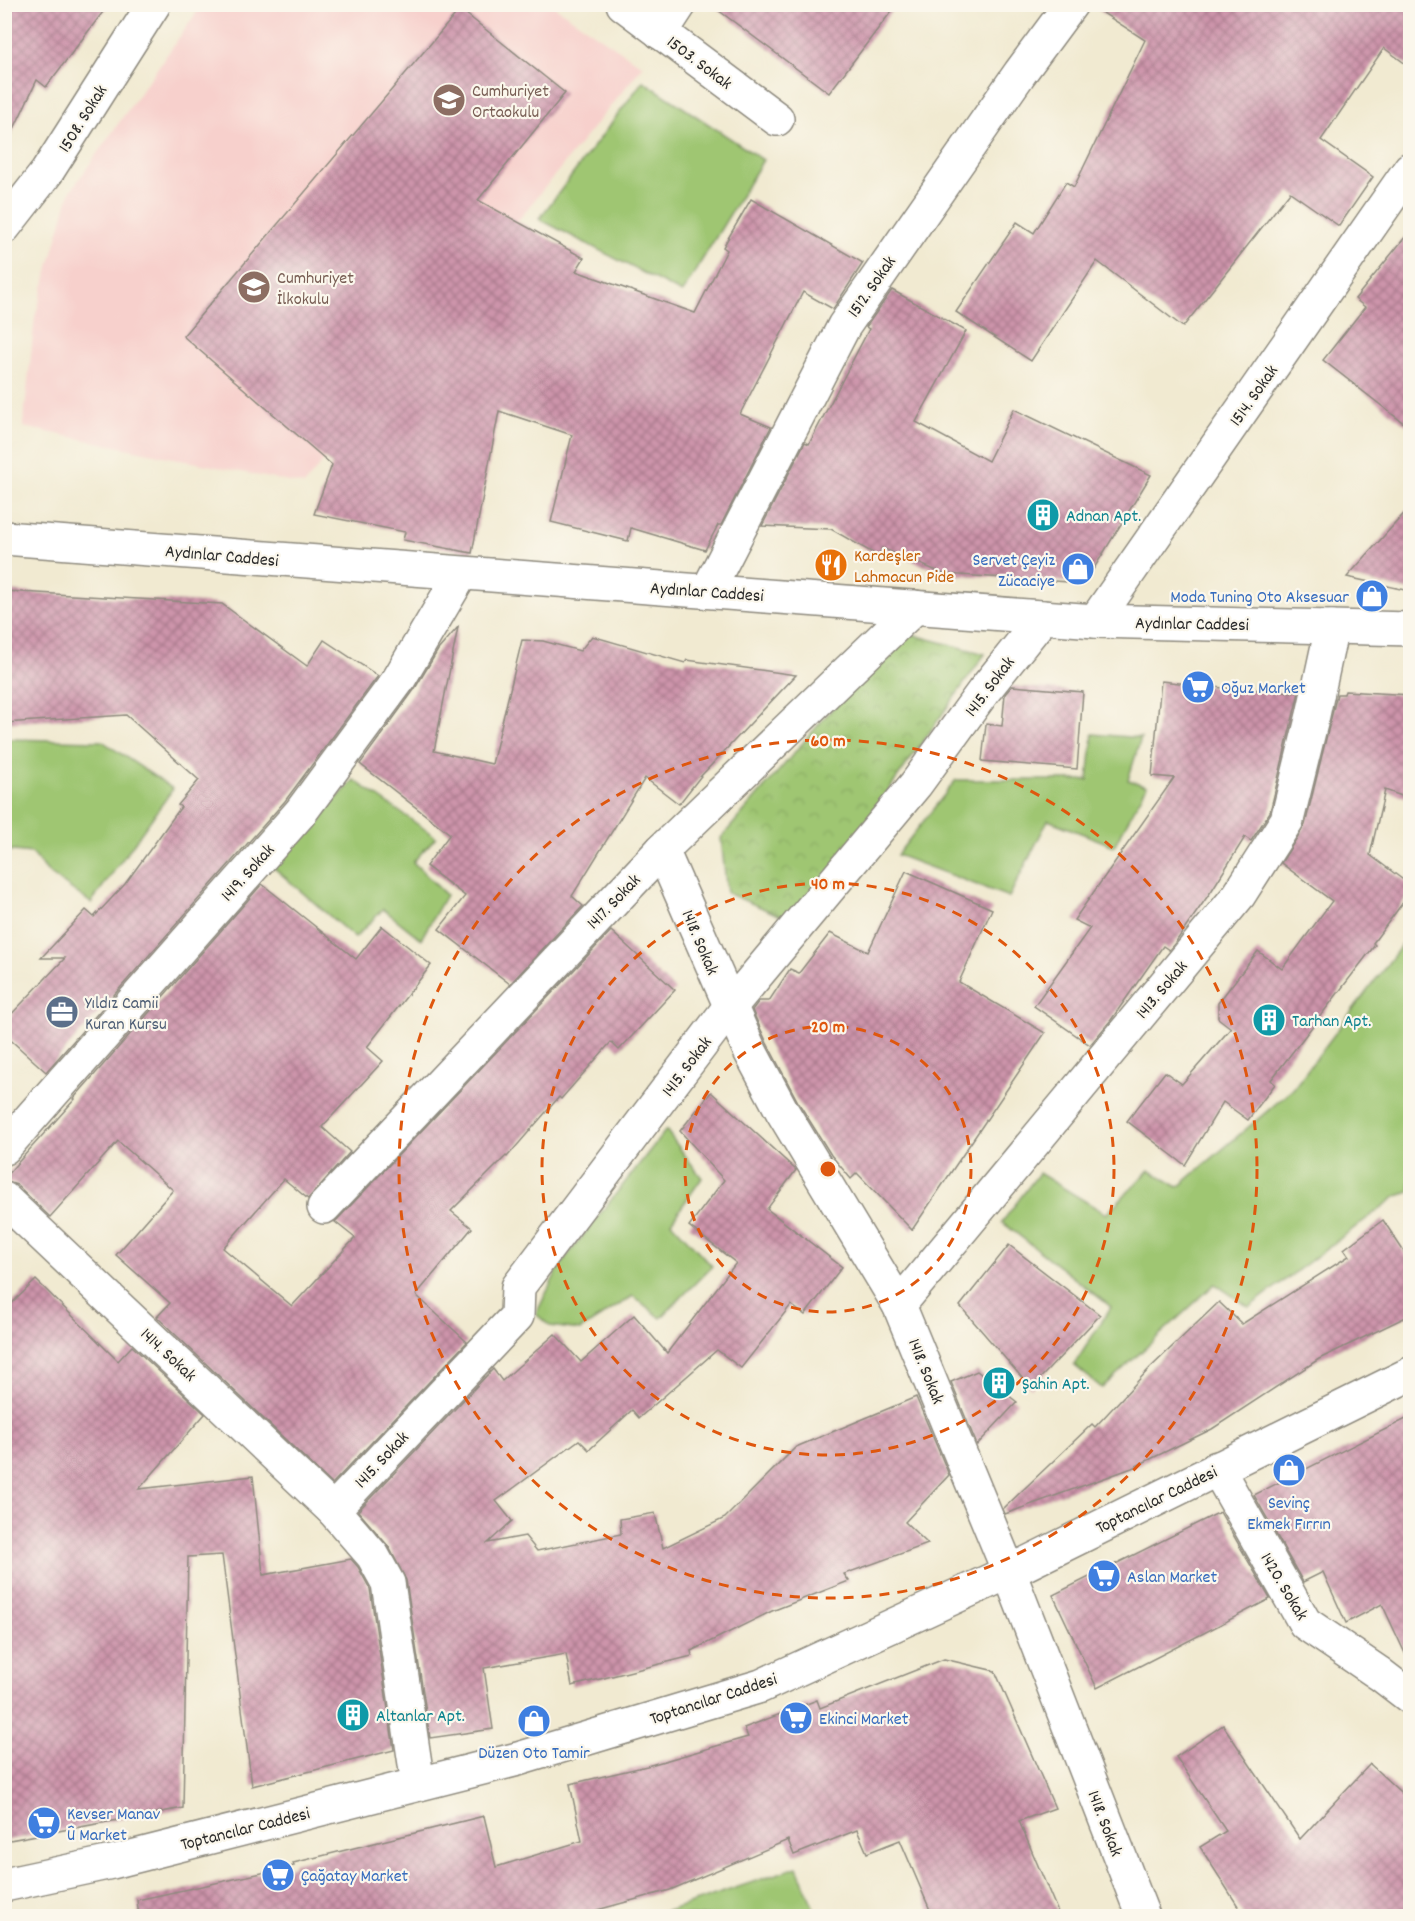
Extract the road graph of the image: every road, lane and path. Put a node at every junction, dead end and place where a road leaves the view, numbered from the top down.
1 (154, 4) edge
2 (623, 4) edge
3 (680, 4) edge
4 (1071, 4) edge
5 (661, 33) junction
6 (777, 119) dead end
7 (1410, 169) edge
8 (4, 227) edge
9 (4, 538) edge
10 (461, 574) junction
11 (708, 590) junction
12 (915, 608) junction
13 (1043, 617) junction
14 (1095, 621) junction
15 (1332, 627) junction
16 (1409, 627) edge
17 (662, 849) junction
18 (729, 1008) junction
19 (4, 1148) edge
20 (4, 1198) edge
21 (324, 1207) dead end
22 (899, 1305) junction
23 (1410, 1374) edge
24 (1217, 1468) junction
25 (333, 1510) junction
26 (1009, 1572) junction
27 (1410, 1697) edge
28 (418, 1784) junction
29 (4, 1885) edge
30 (1143, 1917) edge

1 - 8 street, 1508. Sokak
2 - 5 street, 1503. Sokak
3 - 5 street
4 - 11 street, 1512. Sokak
5 - 6 street, 1503. Sokak
7 - 14 street, 1514. Sokak
9 - 10 street, Aydınlar Caddesi
10 - 11 street, Aydınlar Caddesi
10 - 19 street, 1419. Sokak
11 - 12 street, Aydınlar Caddesi
12 - 13 street, Aydınlar Caddesi
12 - 17 street, 1417. Sokak
13 - 14 street, Aydınlar Caddesi
13 - 18 street, 1415. Sokak
14 - 15 street, Aydınlar Caddesi
15 - 16 street, Aydınlar Caddesi
15 - 22 street, 1413. Sokak
17 - 18 street, 1418. Sokak
17 - 21 street, 1417. Sokak
18 - 22 street, 1418. Sokak
18 - 25 street, 1415. Sokak
20 - 25 street, 1414. Sokak
22 - 26 street, 1418. Sokak
23 - 24 street, Toptancılar Caddesi
24 - 26 street, Toptancılar Caddesi
24 - 27 street, 1420. Sokak
25 - 28 street, 1414. Sokak
26 - 28 street, Toptancılar Caddesi
26 - 30 street, 1418. Sokak
28 - 29 street, Toptancılar Caddesi

